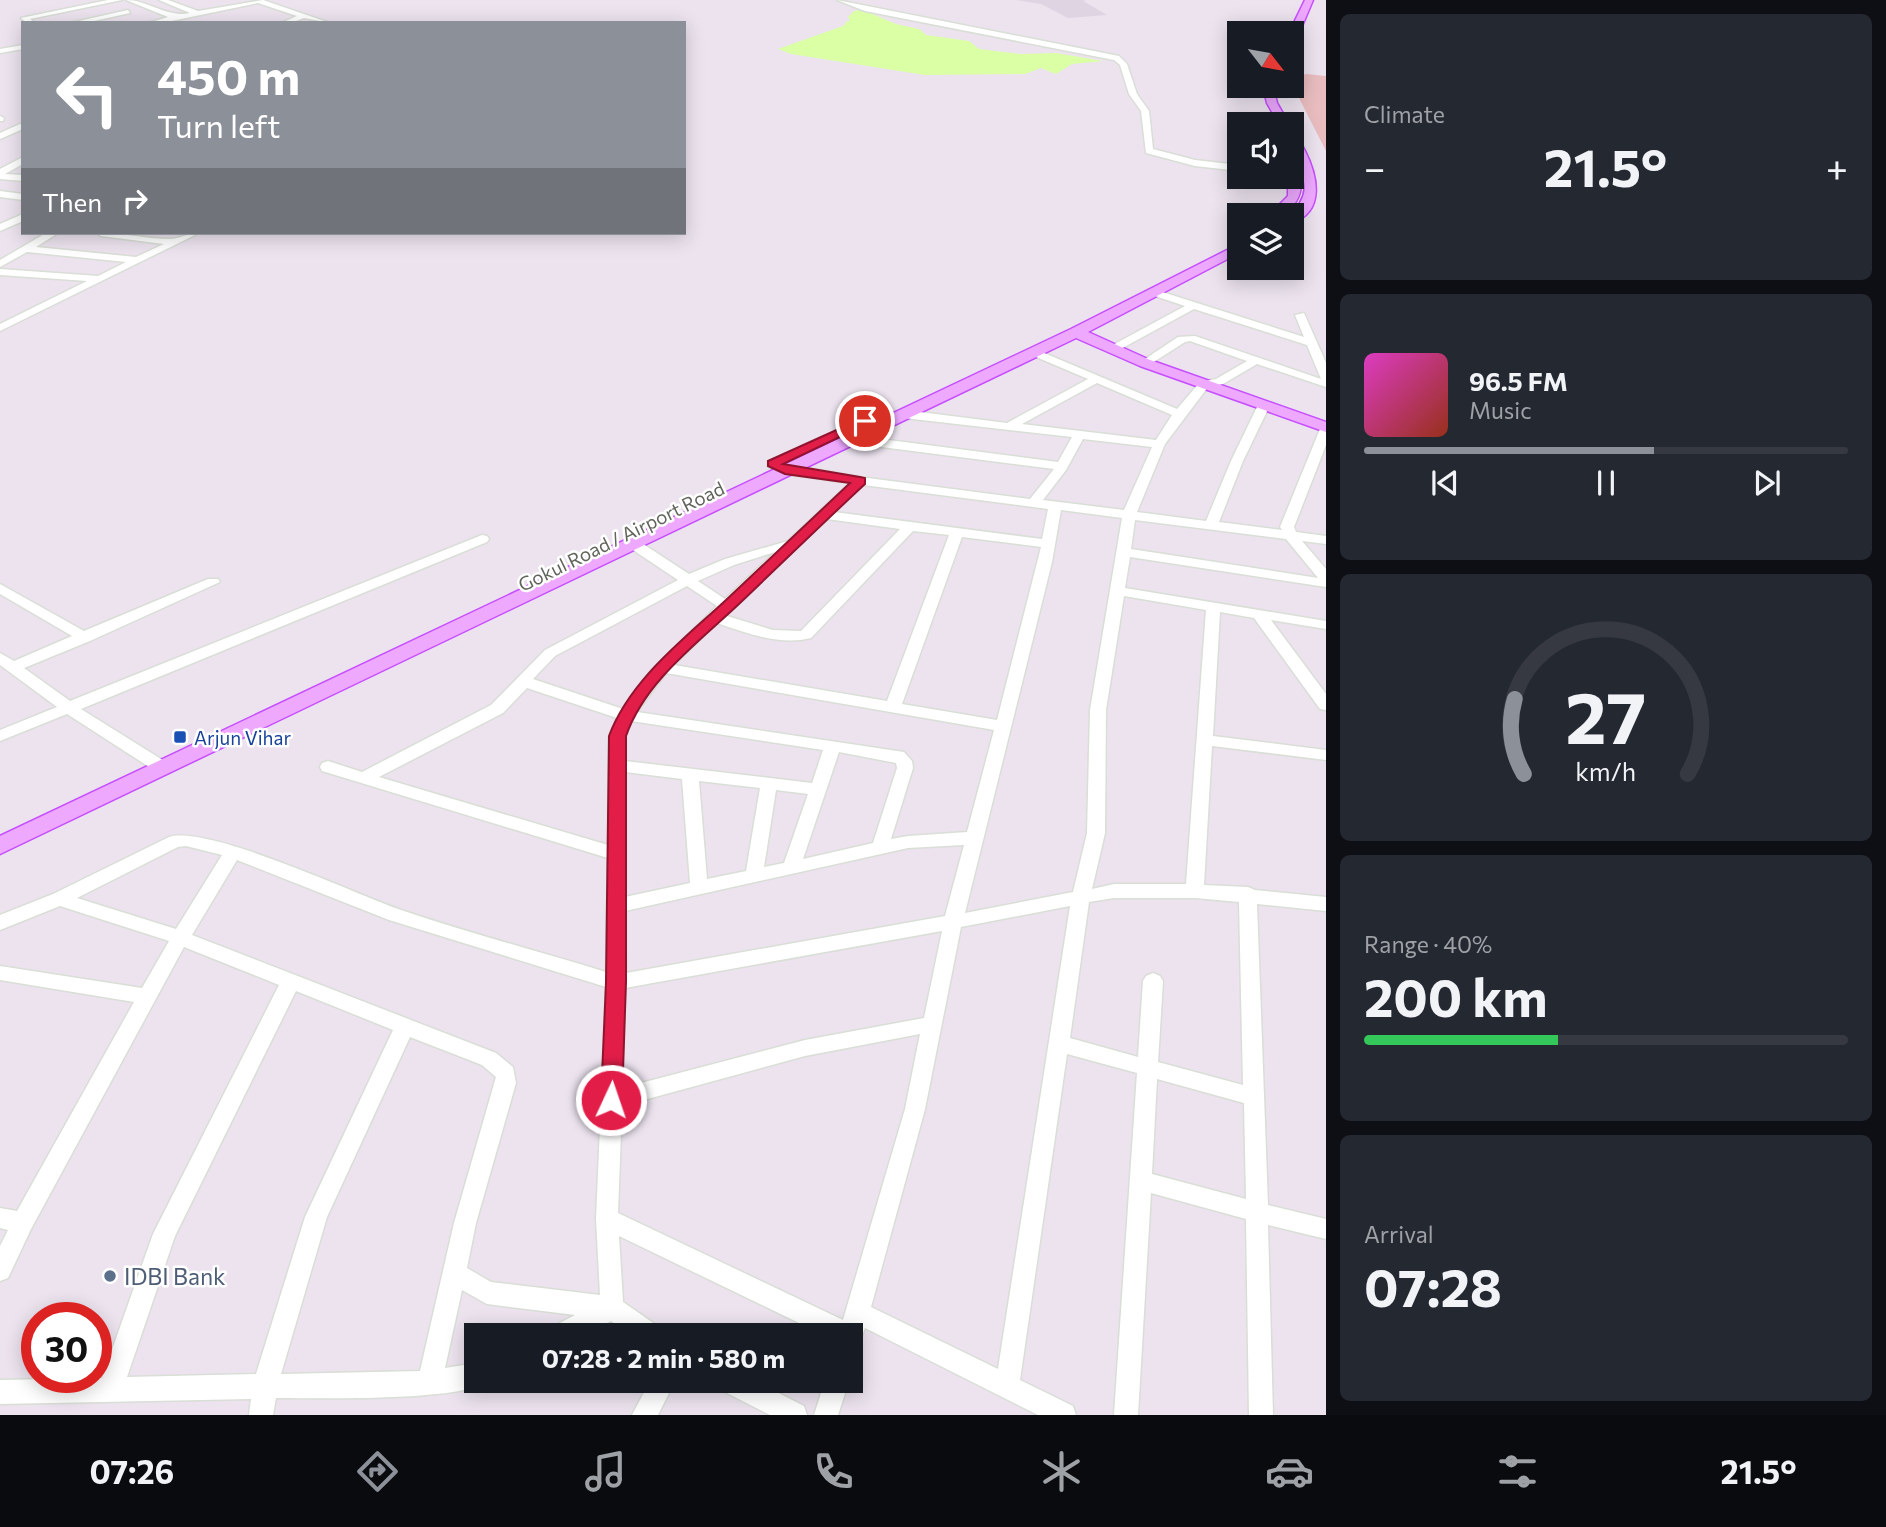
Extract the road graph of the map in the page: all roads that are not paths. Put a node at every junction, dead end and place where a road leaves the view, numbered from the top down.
1 (129, 0) edge
2 (162, 0) edge
3 (257, 0) edge
4 (840, 0) edge
5 (1298, 0) edge
6 (1309, 0) edge
7 (118, 4) edge
8 (206, 4) dead end
9 (219, 9) junction
10 (197, 13) junction
11 (130, 15) junction
12 (304, 16) junction
13 (176, 18) junction
14 (30, 21) edge
15 (44, 21) edge
16 (87, 21) edge
17 (114, 21) edge
18 (150, 21) edge
19 (159, 21) edge
20 (189, 21) edge
21 (290, 21) edge
22 (320, 21) edge
23 (1288, 21) edge
24 (1300, 21) edge
25 (21, 47) edge
26 (0, 51) edge
27 (1257, 100) dead end
28 (1263, 112) edge
29 (21, 127) edge
30 (0, 136) edge
31 (0, 158) edge
32 (21, 161) edge
33 (21, 162) edge
34 (1304, 162) edge
35 (1227, 167) edge
36 (0, 174) edge
37 (21, 178) edge
38 (1296, 189) edge
39 (0, 194) edge
40 (21, 196) edge
41 (21, 196) edge
42 (1292, 201) junction
43 (1290, 203) edge
44 (1310, 204) junction
45 (0, 205) edge
46 (1304, 209) edge
47 (21, 218) edge
48 (0, 228) edge
49 (49, 235) edge
50 (152, 235) edge
51 (190, 235) edge
52 (175, 242) junction
53 (1227, 244) edge
54 (24, 249) junction
55 (1227, 255) edge
56 (138, 260) junction
57 (0, 264) edge
58 (0, 272) edge
59 (100, 279) junction
60 (1156, 293) junction
61 (1189, 308) dead end
62 (1300, 315) dead end
63 (0, 320) edge
64 (14, 321) junction
65 (0, 328) edge
66 (1076, 332) junction
67 (1312, 343) junction
68 (1113, 349) junction
69 (1033, 352) junction
70 (1256, 360) junction
71 (1323, 361) edge
72 (1145, 363) junction
73 (1326, 377) edge
74 (1095, 380) junction
75 (1204, 384) junction
76 (1326, 384) edge
77 (1264, 405) junction
78 (904, 414) junction
79 (1179, 414) junction
80 (1010, 426) junction
81 (1326, 428) edge
82 (1079, 435) junction
83 (850, 439) junction
84 (1159, 444) junction
85 (1062, 466) junction
86 (779, 467) junction
87 (860, 481) junction
88 (1032, 504) junction
89 (1055, 508) junction
90 (824, 515) junction
91 (1130, 516) junction
92 (910, 526) junction
93 (1210, 526) junction
94 (957, 532) junction
95 (1291, 536) junction
96 (482, 540) dead end
97 (1326, 540) edge
98 (632, 543) junction
99 (792, 544) junction
100 (1048, 544) junction
101 (1124, 552) junction
102 (1326, 580) edge
103 (690, 581) junction
104 (213, 582) dead end
105 (0, 588) edge
106 (1117, 591) junction
107 (1213, 607) junction
108 (721, 611) junction
109 (1259, 614) junction
110 (1326, 625) edge
111 (85, 638) junction
112 (0, 658) edge
113 (15, 666) junction
114 (663, 668) junction
115 (523, 681) junction
116 (1326, 705) edge
117 (892, 707) junction
118 (70, 709) junction
119 (625, 715) junction
120 (1002, 726) junction
121 (1, 734) edge
122 (1205, 740) junction
123 (834, 746) junction
124 (1326, 755) edge
125 (156, 764) junction
126 (617, 766) junction
127 (328, 767) dead end
128 (690, 774) junction
129 (364, 778) junction
130 (769, 783) junction
131 (818, 789) junction
132 (0, 830) edge
133 (973, 838) junction
134 (0, 846) edge
135 (880, 848) junction
136 (233, 852) junction
137 (617, 854) junction
138 (791, 867) junction
139 (754, 876) junction
140 (699, 888) junction
141 (1195, 891) junction
142 (1248, 894) junction
143 (1081, 898) junction
144 (59, 899) junction
145 (1326, 904) edge
146 (616, 905) junction
147 (953, 922) junction
148 (0, 923) edge
149 (180, 938) junction
150 (0, 973) edge
151 (291, 981) junction
152 (1153, 981) dead end
153 (616, 982) junction
154 (148, 997) junction
155 (932, 1024) junction
156 (405, 1026) junction
157 (1059, 1043) junction
158 (1148, 1068) junction
159 (1254, 1097) junction
160 (611, 1100) junction
161 (1141, 1181) junction
162 (1257, 1212) junction
163 (0, 1218) edge
164 (607, 1219) junction
165 (23, 1222) junction
166 (1326, 1229) edge
167 (0, 1270) edge
168 (454, 1273) junction
169 (612, 1308) junction
170 (859, 1313) junction
171 (584, 1323) edge
172 (634, 1323) edge
173 (823, 1323) edge
174 (855, 1323) edge
175 (464, 1377) edge
176 (430, 1383) junction
177 (112, 1384) edge
178 (265, 1386) junction
179 (1006, 1386) junction
180 (112, 1390) edge
181 (0, 1392) edge
182 (21, 1392) edge
183 (656, 1393) edge
184 (753, 1393) edge
185 (833, 1393) edge
186 (261, 1415) edge
187 (644, 1415) edge
188 (795, 1415) edge
189 (826, 1415) edge
190 (1064, 1415) edge
191 (1126, 1415) edge
192 (1261, 1415) edge

1 - 13 street
2 - 10 street
3 - 9 street
3 - 12 street
4 - 35 street
5 - 23 main road
6 - 24 main road
7 - 11 street
7 - 14 street
7 - 15 street
8 - 9 street
9 - 10 street
10 - 13 street
11 - 16 street
11 - 17 street
11 - 18 street
12 - 21 street
12 - 22 street
13 - 19 street
13 - 20 street
25 - 26 street
27 - 28 main road
29 - 30 street
31 - 32 street
33 - 36 street
34 - 44 main road
36 - 37 street
38 - 42 main road
39 - 40 street
41 - 45 street
42 - 43 main road
42 - 44 main road
44 - 46 main road
47 - 48 street
49 - 54 street
50 - 52 street
51 - 52 street
52 - 56 street
53 - 86 main road, Gokul Road / Airport Road
54 - 56 street
54 - 57 street
55 - 60 main road
56 - 59 street
58 - 59 street
59 - 64 street
60 - 66 main road
60 - 67 street
61 - 68 street
62 - 67 street
63 - 64 street
64 - 65 street
66 - 68 main road
66 - 69 main road
67 - 71 street
68 - 72 main road
69 - 74 street
69 - 78 main road
70 - 72 street
70 - 75 street
70 - 76 street
71 - 73 street
72 - 75 main road
74 - 79 street
74 - 80 street
75 - 77 main road
75 - 79 street
77 - 81 main road
77 - 93 street
78 - 80 street
78 - 83 main road
79 - 84 street
80 - 82 street
81 - 95 street
82 - 84 street
82 - 85 street
83 - 85 street
83 - 86 main road
84 - 91 street
85 - 88 street
86 - 87 street
86 - 98 main road
86 - 125 main road, Gokul Road / Airport Road
87 - 88 street
87 - 90 street
88 - 89 street
89 - 91 street
89 - 100 street
90 - 92 street
90 - 99 street
91 - 93 street
91 - 101 street
92 - 94 street
92 - 108 street
93 - 95 street
94 - 100 street
94 - 117 street
95 - 97 street
95 - 102 street
96 - 118 street
98 - 103 street
98 - 125 main road
99 - 103 street
99 - 108 street
100 - 120 street
101 - 102 street
101 - 106 street
103 - 108 street
103 - 115 street
104 - 111 street
105 - 111 street
106 - 107 street
106 - 143 street
107 - 109 street
107 - 122 street
108 - 114 street
109 - 110 street
109 - 116 street
111 - 113 street
112 - 113 street
113 - 118 street
114 - 117 street
114 - 119 street
115 - 119 street
115 - 129 street
117 - 120 street
118 - 121 street
118 - 125 street
119 - 123 street
119 - 126 street
120 - 133 street
122 - 124 street
122 - 141 street
123 - 131 street
123 - 135 street
125 - 132 main road, Gokul Road / Airport Road
125 - 134 main road
126 - 128 street
126 - 137 street
127 - 129 street
128 - 130 street
128 - 140 street
129 - 137 street
130 - 131 street
130 - 139 street
131 - 138 street
133 - 135 street
133 - 147 street
135 - 138 street
136 - 144 street
136 - 149 street
136 - 153 street
137 - 146 street
138 - 139 street
139 - 140 street
140 - 146 street
141 - 142 street
141 - 143 street
142 - 145 street
142 - 159 street
143 - 147 street
143 - 157 street
144 - 148 street
144 - 149 street
146 - 153 street
147 - 153 street
147 - 155 street
149 - 151 street
149 - 154 street
150 - 154 street
151 - 156 street
151 - 177 street
152 - 158 street
153 - 160 street
154 - 165 street
155 - 160 street
155 - 170 street
156 - 168 street
156 - 178 street
157 - 158 street
157 - 179 street
158 - 159 street
158 - 161 street
159 - 162 street
160 - 164 street
161 - 162 street
161 - 191 street
162 - 166 street
162 - 192 street
163 - 165 street
164 - 169 street
164 - 173 street
165 - 167 street
168 - 169 street
168 - 176 street
169 - 171 street
169 - 172 street
170 - 174 street
170 - 179 street
175 - 176 street
176 - 178 street
178 - 180 street
178 - 186 street
179 - 190 street
181 - 182 street
183 - 187 street
184 - 188 street
185 - 189 street

